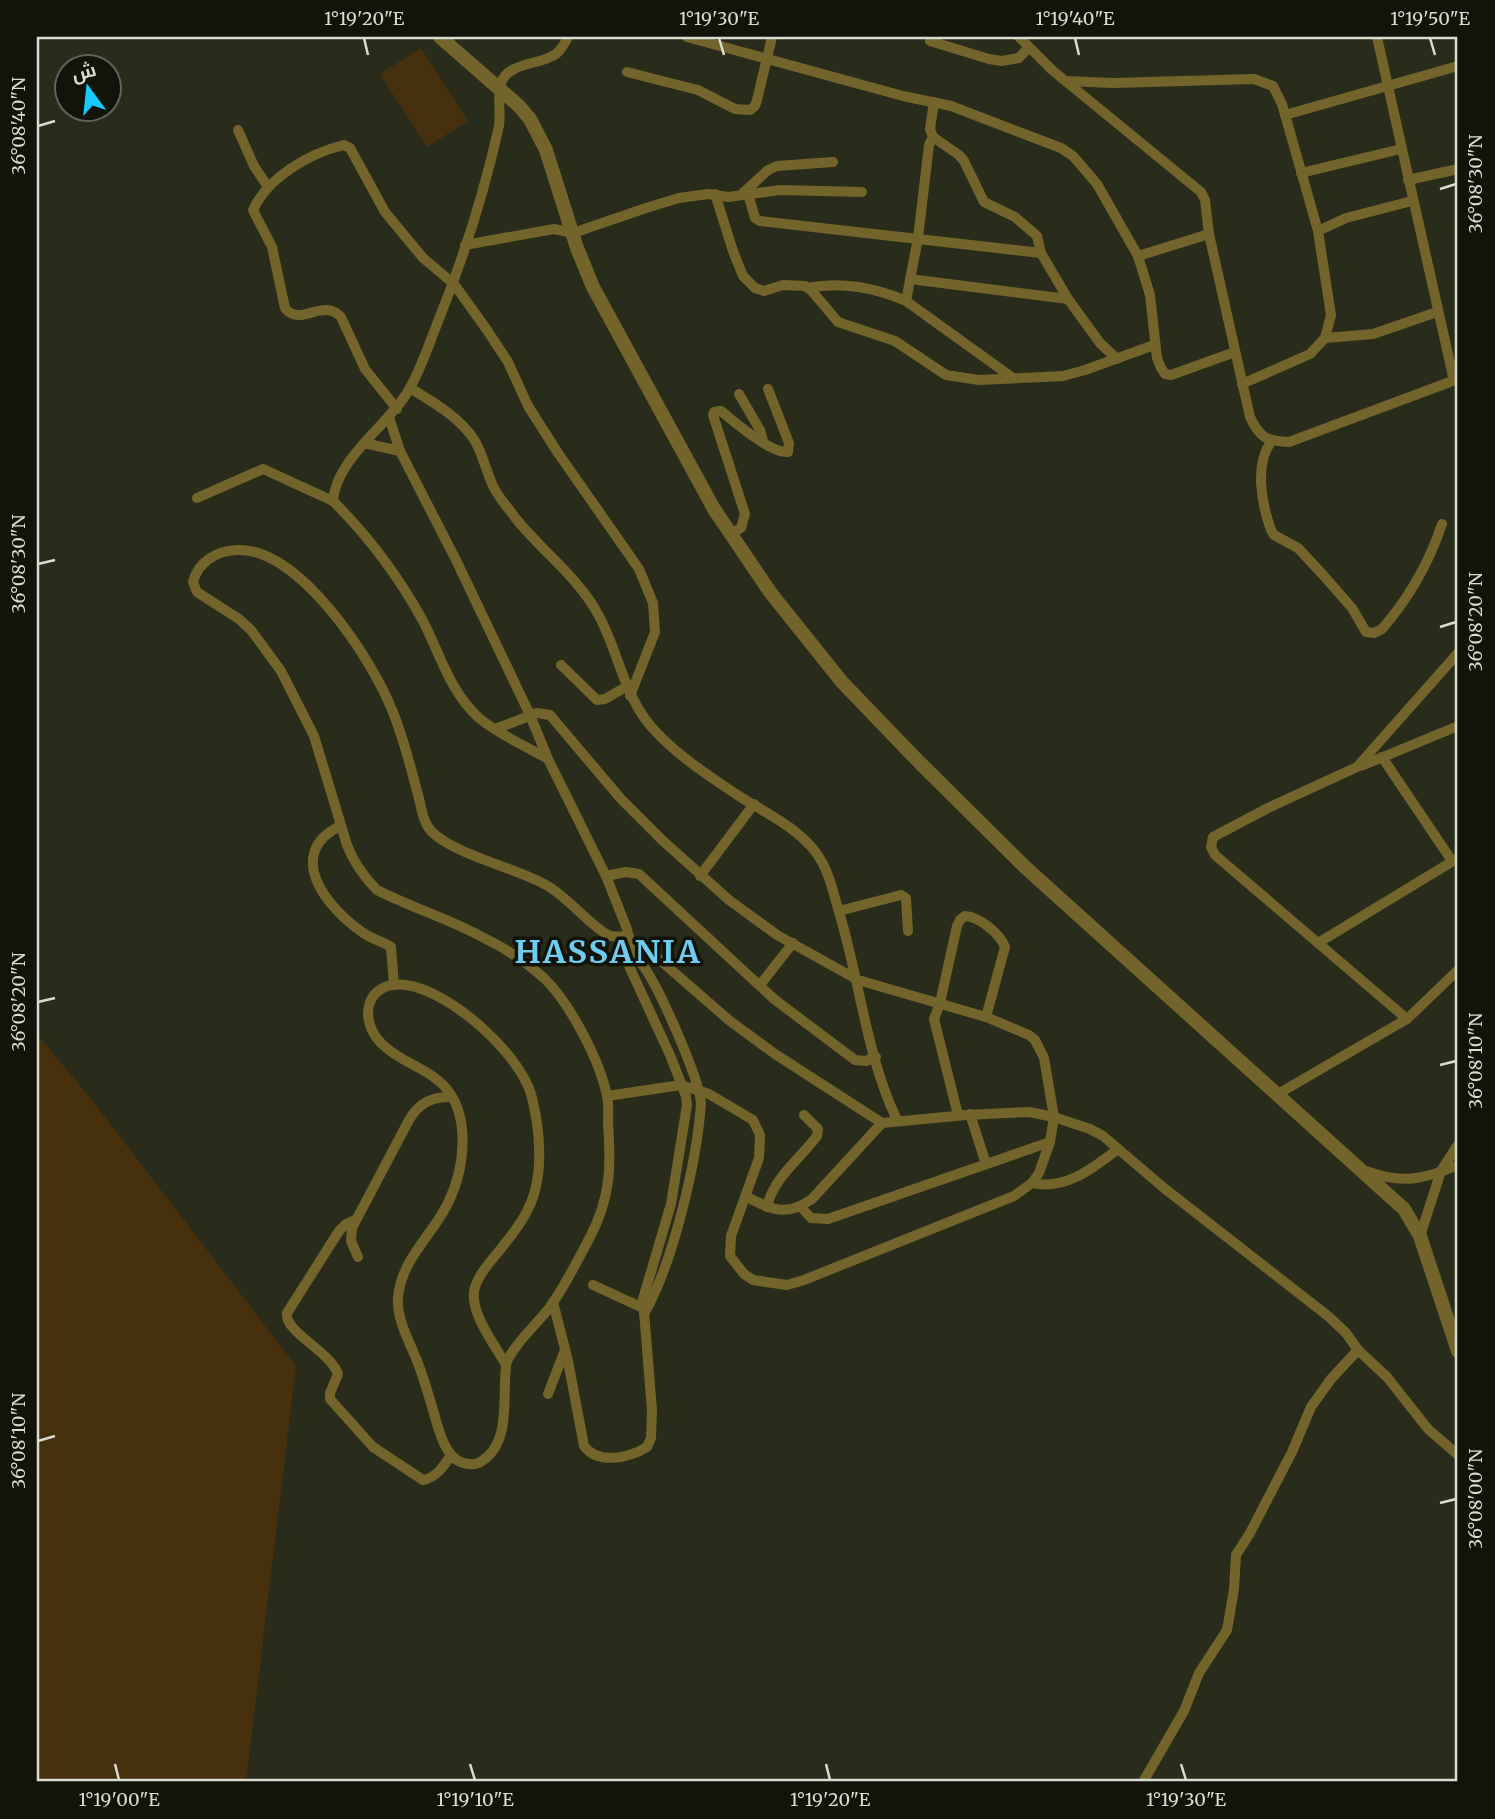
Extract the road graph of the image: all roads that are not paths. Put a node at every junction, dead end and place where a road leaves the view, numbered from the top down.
1 (440, 37) edge
2 (568, 37) edge
3 (687, 37) edge
4 (772, 37) edge
5 (1019, 37) edge
6 (1377, 37) edge
7 (930, 41) dead end
8 (1028, 48) junction
9 (766, 60) junction
10 (1458, 66) edge
11 (627, 72) dead end
12 (1065, 81) junction
13 (1388, 88) junction
14 (500, 90) junction
15 (934, 102) junction
16 (1285, 115) junction
17 (237, 130) dead end
18 (933, 137) junction
19 (1401, 149) junction
20 (833, 162) dead end
21 (1458, 169) edge
22 (1301, 173) junction
23 (1408, 180) junction
24 (268, 187) junction
25 (862, 192) dead end
26 (715, 194) junction
27 (745, 195) junction
28 (1412, 201) junction
29 (1318, 231) junction
30 (573, 233) junction
31 (1209, 234) junction
32 (918, 238) junction
33 (464, 250) junction
34 (1041, 253) junction
35 (1138, 256) junction
36 (910, 279) junction
37 (454, 284) junction
38 (808, 288) junction
39 (1068, 299) junction
40 (906, 301) junction
41 (1437, 312) junction
42 (1325, 338) junction
43 (1154, 345) junction
44 (1235, 352) junction
45 (1117, 359) junction
46 (1013, 378) junction
47 (1456, 380) edge
48 (1242, 384) junction
49 (410, 388) junction
50 (768, 388) dead end
51 (738, 394) dead end
52 (393, 413) junction
53 (763, 441) junction
54 (1271, 442) junction
55 (364, 443) junction
56 (400, 451) junction
57 (197, 498) dead end
58 (333, 501) junction
59 (1442, 524) dead end
60 (729, 535) junction
61 (1458, 653) edge
62 (561, 664) dead end
63 (628, 691) junction
64 (530, 715) junction
65 (1458, 726) edge
66 (495, 729) junction
67 (1382, 757) junction
68 (548, 759) junction
69 (1357, 767) junction
70 (754, 804) junction
71 (340, 826) junction
72 (1455, 860) edge
73 (606, 876) junction
74 (700, 876) junction
75 (839, 911) junction
76 (908, 931) dead end
77 (793, 943) junction
78 (1318, 943) junction
79 (630, 946) junction
80 (1458, 970) edge
81 (858, 980) junction
82 (394, 985) junction
83 (760, 985) junction
84 (940, 1003) junction
85 (986, 1017) junction
86 (1407, 1019) junction
87 (876, 1057) junction
88 (681, 1085) junction
89 (699, 1089) junction
90 (1276, 1095) junction
91 (607, 1096) junction
92 (450, 1097) junction
93 (804, 1115) dead end
94 (964, 1115) junction
95 (1054, 1116) junction
96 (897, 1120) junction
97 (882, 1123) junction
98 (1050, 1142) junction
99 (1458, 1144) edge
100 (1118, 1149) junction
101 (1458, 1152) edge
102 (986, 1164) junction
103 (1458, 1165) edge
104 (1360, 1168) junction
105 (677, 1170) junction
106 (1441, 1171) junction
107 (690, 1172) junction
108 (1032, 1183) junction
109 (747, 1197) junction
110 (766, 1207) junction
111 (800, 1207) junction
112 (355, 1220) junction
113 (669, 1229) junction
114 (1420, 1236) junction
115 (358, 1257) dead end
116 (593, 1285) dead end
117 (553, 1302) junction
118 (644, 1311) junction
119 (565, 1350) junction
120 (1358, 1350) junction
121 (1458, 1351) edge
122 (506, 1365) junction
123 (548, 1394) dead end
124 (451, 1455) junction
125 (1458, 1455) edge
126 (1143, 1782) edge

1 - 14 street
2 - 14 street
3 - 9 street
4 - 9 street
5 - 8 street
6 - 13 street
7 - 8 street
8 - 12 street
9 - 11 street
9 - 15 street
10 - 13 street
12 - 16 street
12 - 31 street
13 - 16 street
13 - 19 street
14 - 30 street
14 - 33 street
15 - 18 street
15 - 35 street
16 - 22 street
17 - 24 street
18 - 32 street
18 - 34 street
19 - 22 street
19 - 23 street
20 - 27 street
21 - 23 street
22 - 29 street
23 - 28 street
24 - 37 street
24 - 52 street
25 - 27 street
26 - 27 street
26 - 30 street
26 - 38 street
27 - 32 street
28 - 29 street
28 - 41 street
29 - 42 street
30 - 33 street
30 - 60 street
31 - 35 street
31 - 44 street
32 - 34 street
32 - 36 street
33 - 37 street
34 - 39 street
35 - 43 street
36 - 39 street
36 - 40 street
37 - 49 street
37 - 63 street
38 - 40 street
38 - 46 street
39 - 45 street
40 - 46 street
41 - 42 street
41 - 47 street
42 - 48 street
43 - 44 street
43 - 45 street
44 - 48 street
45 - 46 street
47 - 54 street
48 - 54 street
49 - 52 street
49 - 63 street
50 - 53 street
51 - 53 street
52 - 55 street
52 - 56 street
53 - 60 street
54 - 59 street
55 - 56 street
55 - 58 street
56 - 64 street
57 - 58 street
58 - 66 street
60 - 90 street
61 - 69 street
62 - 63 street
63 - 70 street
64 - 66 street
64 - 68 street
64 - 74 street
65 - 67 street
66 - 68 street
67 - 69 street
67 - 72 street
68 - 73 street
69 - 78 street
70 - 74 street
70 - 75 street
71 - 79 street
71 - 82 street
71 - 91 street
72 - 78 street
73 - 79 street
73 - 83 street
74 - 77 street
75 - 76 street
75 - 81 street
77 - 81 street
77 - 83 street
78 - 86 street
79 - 88 street
79 - 89 street
79 - 97 street
80 - 86 street
81 - 84 street
81 - 87 street
82 - 92 street
82 - 122 street
83 - 87 street
84 - 85 street
84 - 85 street
84 - 94 street
85 - 95 street
86 - 90 street
87 - 96 street
88 - 89 street
88 - 91 street
88 - 105 street
89 - 107 street
89 - 109 street
90 - 104 street
91 - 117 street
92 - 112 street
92 - 124 street
93 - 110 street
94 - 95 street
94 - 96 street
94 - 102 street
95 - 98 street
95 - 100 street
96 - 97 street
97 - 111 street
98 - 102 street
98 - 108 street
99 - 101 street
99 - 106 street
100 - 108 street
100 - 120 street
102 - 111 street
103 - 106 street
104 - 106 street
104 - 114 street
105 - 107 street
105 - 113 street
106 - 114 street
107 - 113 street
108 - 109 street
109 - 110 street
110 - 111 street
112 - 115 street
112 - 124 street
113 - 118 street
114 - 121 street
116 - 118 street
117 - 119 street
117 - 122 street
118 - 119 street
119 - 123 street
120 - 125 street
120 - 126 street
122 - 124 street

